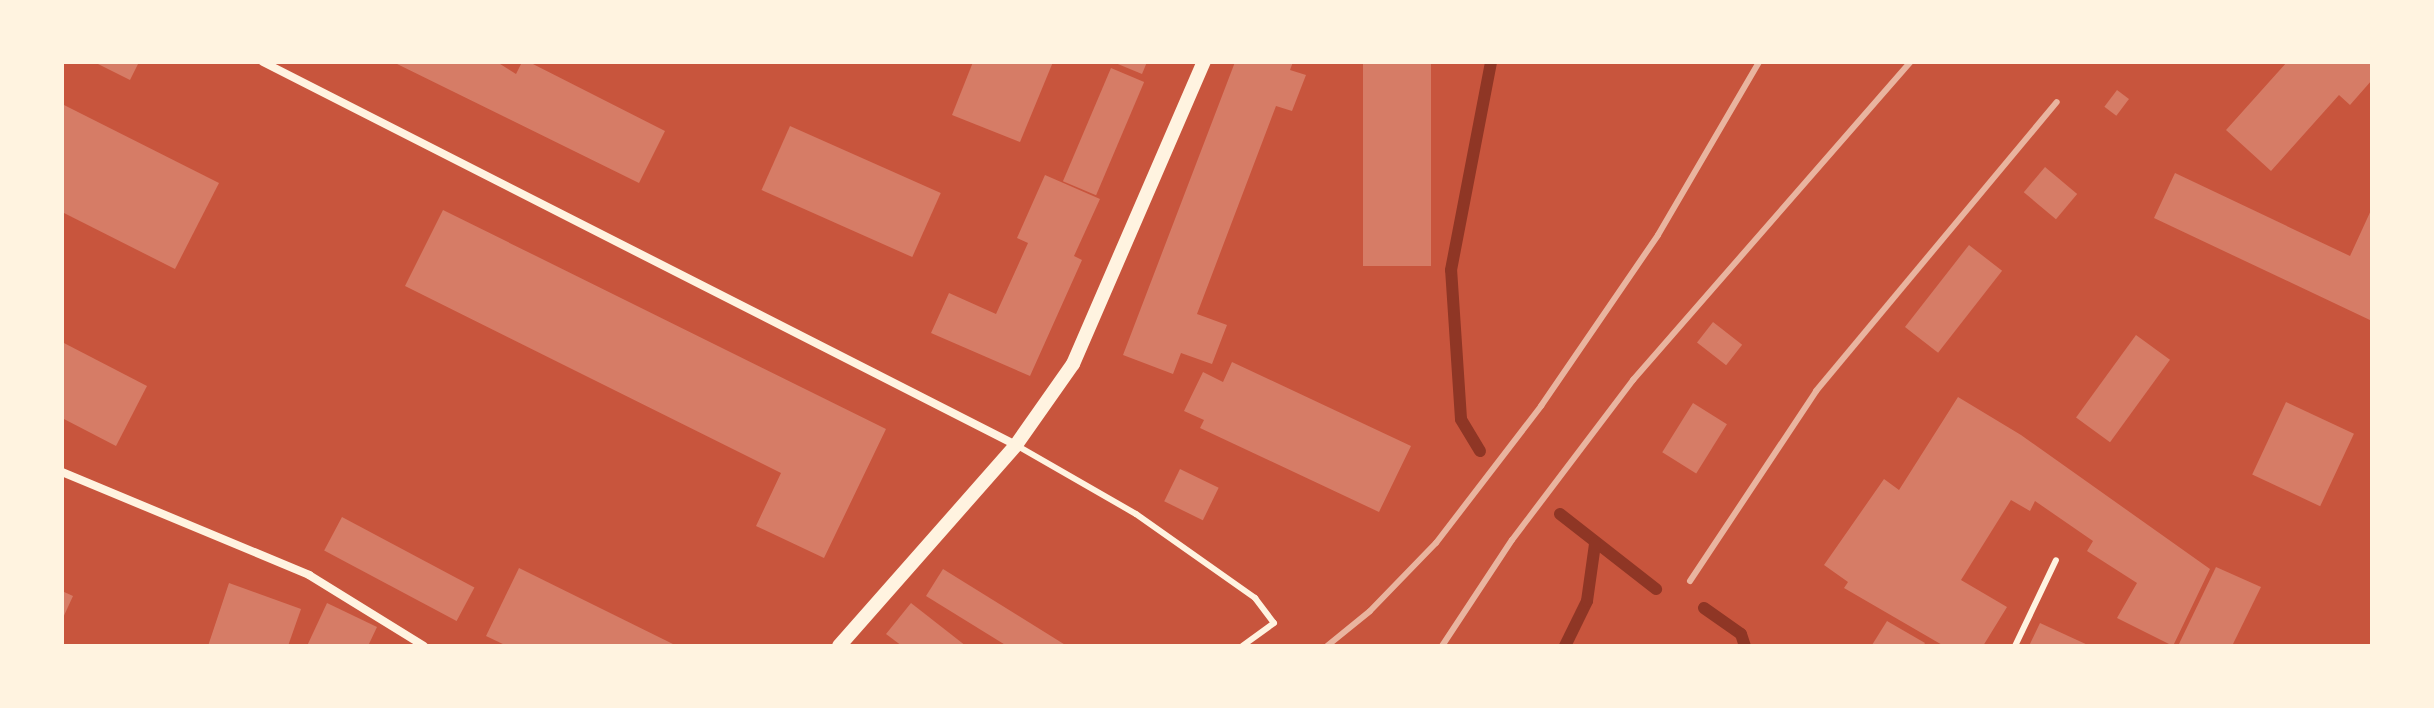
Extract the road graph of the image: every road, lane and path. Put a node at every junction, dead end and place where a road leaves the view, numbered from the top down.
1 (263, 62) edge
2 (1204, 62) edge
3 (1016, 445) junction
4 (62, 472) edge
5 (2056, 560) dead end
6 (424, 646) edge
7 (839, 646) edge
8 (1242, 646) edge
9 (2015, 646) edge

1 - 3 street
2 - 3 street
3 - 7 street
3 - 8 lane
4 - 6 street
5 - 9 lane

